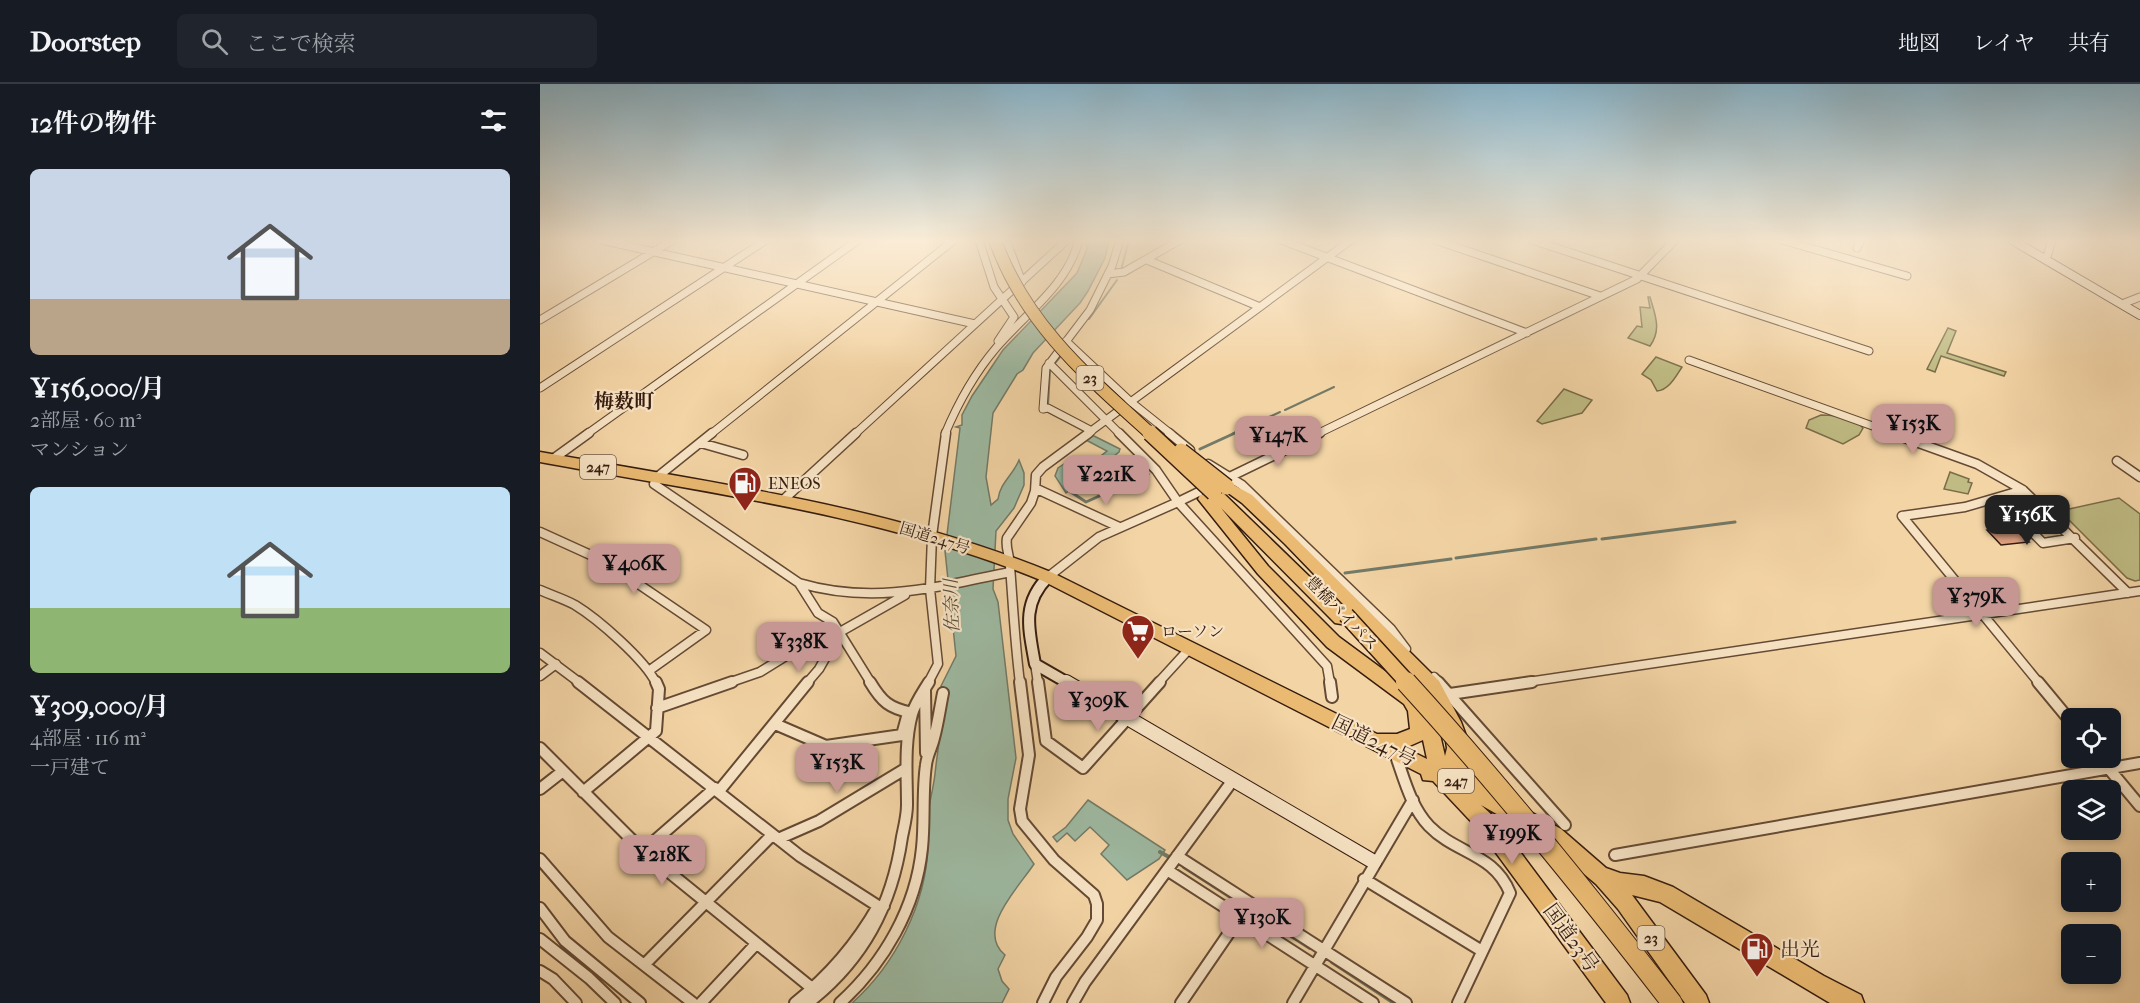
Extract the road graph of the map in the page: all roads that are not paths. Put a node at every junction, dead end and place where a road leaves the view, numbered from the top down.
1 (602, 283) edge
2 (701, 283) edge
3 (792, 283) edge
4 (901, 283) edge
5 (993, 283) edge
6 (1012, 283) edge
7 (1018, 283) edge
8 (1021, 283) edge
9 (1058, 283) edge
10 (1104, 283) edge
11 (1202, 283) edge
12 (1293, 283) edge
13 (1393, 283) edge
14 (1561, 283) edge
15 (1627, 283) edge
16 (1662, 283) edge
17 (2086, 283) edge
18 (797, 284) junction
19 (1600, 296) junction
20 (2140, 297) edge
21 (1002, 300) junction
22 (877, 302) junction
23 (2122, 304) junction
24 (1260, 307) junction
25 (2140, 315) edge
26 (540, 320) edge
27 (975, 324) junction
28 (1527, 333) junction
29 (1066, 341) junction
30 (997, 347) junction
31 (1869, 351) dead end
32 (1689, 360) dead end
33 (1049, 363) junction
34 (540, 388) edge
35 (1131, 402) junction
36 (1106, 421) junction
37 (1092, 431) junction
38 (701, 443) junction
39 (742, 455) dead end
40 (547, 458) edge
41 (2117, 461) dead end
42 (2140, 477) edge
43 (656, 478) junction
44 (1037, 489) junction
45 (1219, 489) junction
46 (2024, 490) junction
47 (1999, 498) junction
48 (782, 501) junction
49 (1179, 502) junction
50 (1119, 527) junction
51 (540, 532) edge
52 (935, 537) junction
53 (2075, 538) junction
54 (1007, 566) junction
55 (1048, 577) junction
56 (799, 582) junction
57 (933, 588) junction
58 (540, 590) edge
59 (2140, 591) edge
60 (908, 593) junction
61 (2128, 593) junction
62 (1344, 616) junction
63 (1983, 616) junction
64 (840, 632) junction
65 (1190, 648) junction
66 (540, 653) edge
67 (828, 653) junction
68 (556, 664) junction
69 (1035, 664) junction
70 (650, 670) junction
71 (540, 676) edge
72 (925, 689) junction
73 (944, 693) dead end
74 (1450, 694) junction
75 (1332, 697) dead end
76 (1410, 699) junction
77 (1301, 705) junction
78 (657, 708) junction
79 (2061, 710) edge
80 (910, 713) junction
81 (1129, 719) junction
82 (775, 724) junction
83 (1457, 735) junction
84 (649, 736) junction
85 (1373, 740) junction
86 (541, 751) edge
87 (927, 756) junction
88 (1397, 759) junction
89 (2140, 763) edge
90 (2121, 766) edge
91 (2109, 768) joint
92 (905, 769) junction
93 (562, 771) junction
94 (1430, 772) junction
95 (1233, 780) junction
96 (540, 789) edge
97 (717, 789) junction
98 (583, 792) junction
99 (1487, 798) junction
100 (1413, 800) junction
101 (2140, 806) edge
102 (1565, 825) dead end
103 (775, 837) junction
104 (643, 851) junction
105 (1615, 855) dead end
106 (1178, 856) junction
107 (540, 859) edge
108 (1374, 862) junction
109 (1167, 870) junction
110 (1600, 876) junction
111 (1364, 879) junction
112 (705, 903) junction
113 (881, 906) junction
114 (540, 908) edge
115 (1240, 917) junction
116 (540, 939) edge
117 (756, 944) junction
118 (1324, 950) junction
119 (1482, 951) junction
120 (645, 964) junction
121 (1314, 965) junction
122 (540, 971) edge
123 (813, 989) junction
124 (576, 1003) edge
125 (615, 1003) edge
126 (640, 1003) edge
127 (693, 1003) edge
128 (701, 1003) edge
129 (795, 1003) edge
130 (808, 1003) edge
131 (840, 1003) edge
132 (1042, 1003) edge
133 (1073, 1003) edge
134 (1181, 1003) edge
135 (1293, 1003) edge
136 (1373, 1003) edge
137 (1406, 1003) edge
138 (1458, 1003) edge
139 (1619, 1003) edge
140 (1664, 1003) edge
141 (1672, 1003) edge
142 (1698, 1003) edge
143 (1853, 1003) edge

1 - 26 street
2 - 34 street
3 - 18 street
4 - 22 street
5 - 21 street
6 - 45 highway, 23, bridge
7 - 45 highway, 23, bridge
8 - 21 street
9 - 30 street
10 - 29 street
11 - 24 street
12 - 24 street
13 - 28 street
14 - 19 street
15 - 19 street
16 - 31 street
17 - 23 street
18 - 22 street
18 - 40 street
19 - 28 street
20 - 23 street
21 - 27 street
21 - 30 street
22 - 27 street
22 - 38 street
23 - 25 street
24 - 35 street
27 - 48 street
28 - 45 street
29 - 33 street
29 - 35 street
30 - 52 street
32 - 46 street
33 - 36 street
33 - 37 street
35 - 36 street
35 - 45 street
36 - 37 street
36 - 49 street
37 - 44 street
38 - 39 street
38 - 43 street
40 - 43 highway, 国道247号 / 247
41 - 42 street
43 - 48 highway, 国道247号 / 247
43 - 56 street
44 - 50 street
44 - 54 street
45 - 49 street
45 - 62 highway, 豊橋バイパス / 23
45 - 74 street
45 - 76 highway
45 - 83 highway
46 - 47 street
46 - 53 street
47 - 53 street
47 - 63 street
48 - 52 highway, 国道247号 / 247
49 - 50 street
49 - 75 street
50 - 55 street
51 - 70 street
52 - 54 highway, 国道247号 / 247
52 - 57 street
53 - 61 street
54 - 55 highway, 国道247号 / 247
54 - 57 street
54 - 132 street
55 - 65 highway, 国道247号 / 247
55 - 69 street
56 - 60 street
56 - 64 street
57 - 60 street
57 - 72 street
58 - 70 street
59 - 61 street
60 - 64 street
61 - 63 street
62 - 140 highway, 豊橋バイパス / 23, bridge
62 - 141 highway, 豊橋バイパス / 23, bridge
63 - 74 street
63 - 79 street
64 - 67 street
64 - 80 street
65 - 77 highway, 国道247号 / 247
65 - 81 street
66 - 68 street
67 - 78 street
67 - 82 street
68 - 71 street
68 - 84 street
69 - 81 street
69 - 81 street
70 - 78 street
72 - 80 street
72 - 87 street
73 - 87 street
74 - 102 street
76 - 85 highway
76 - 94 highway
77 - 85 highway, 国道247号 / 247
77 - 88 highway, 国道247号 / 247
78 - 84 street
80 - 82 street
80 - 92 street
81 - 95 street
82 - 97 street
83 - 94 highway
83 - 99 highway
84 - 97 street
84 - 98 street
85 - 94 highway, 国道247号 / 247
86 - 93 street
87 - 131 street
88 - 94 highway, 国道247号 / 247
88 - 100 street
89 - 90 street
91 - 101 street
91 - 105 street
92 - 103 street
92 - 113 street
93 - 96 street
93 - 98 street
94 - 99 highway, 国道247号 / 247
94 - 139 highway, 国道23号
95 - 106 street
95 - 108 street
97 - 103 street
97 - 104 street
98 - 104 street
99 - 110 highway, 国道247号 / 247
100 - 108 street
100 - 119 street
103 - 112 street
103 - 113 street
104 - 112 street
106 - 109 street
106 - 118 street
107 - 120 street
108 - 111 street
109 - 115 street
109 - 133 street
110 - 142 highway, 23
110 - 143 highway, 国道247号 / 247
111 - 118 street
111 - 119 street
112 - 117 street
112 - 120 street
113 - 123 street
113 - 130 street
114 - 126 street
115 - 121 street
115 - 134 street
116 - 125 street
117 - 123 street
117 - 128 street
118 - 121 street
118 - 137 street
119 - 138 street
120 - 127 street
121 - 135 street
121 - 136 street
122 - 124 street
123 - 129 street

